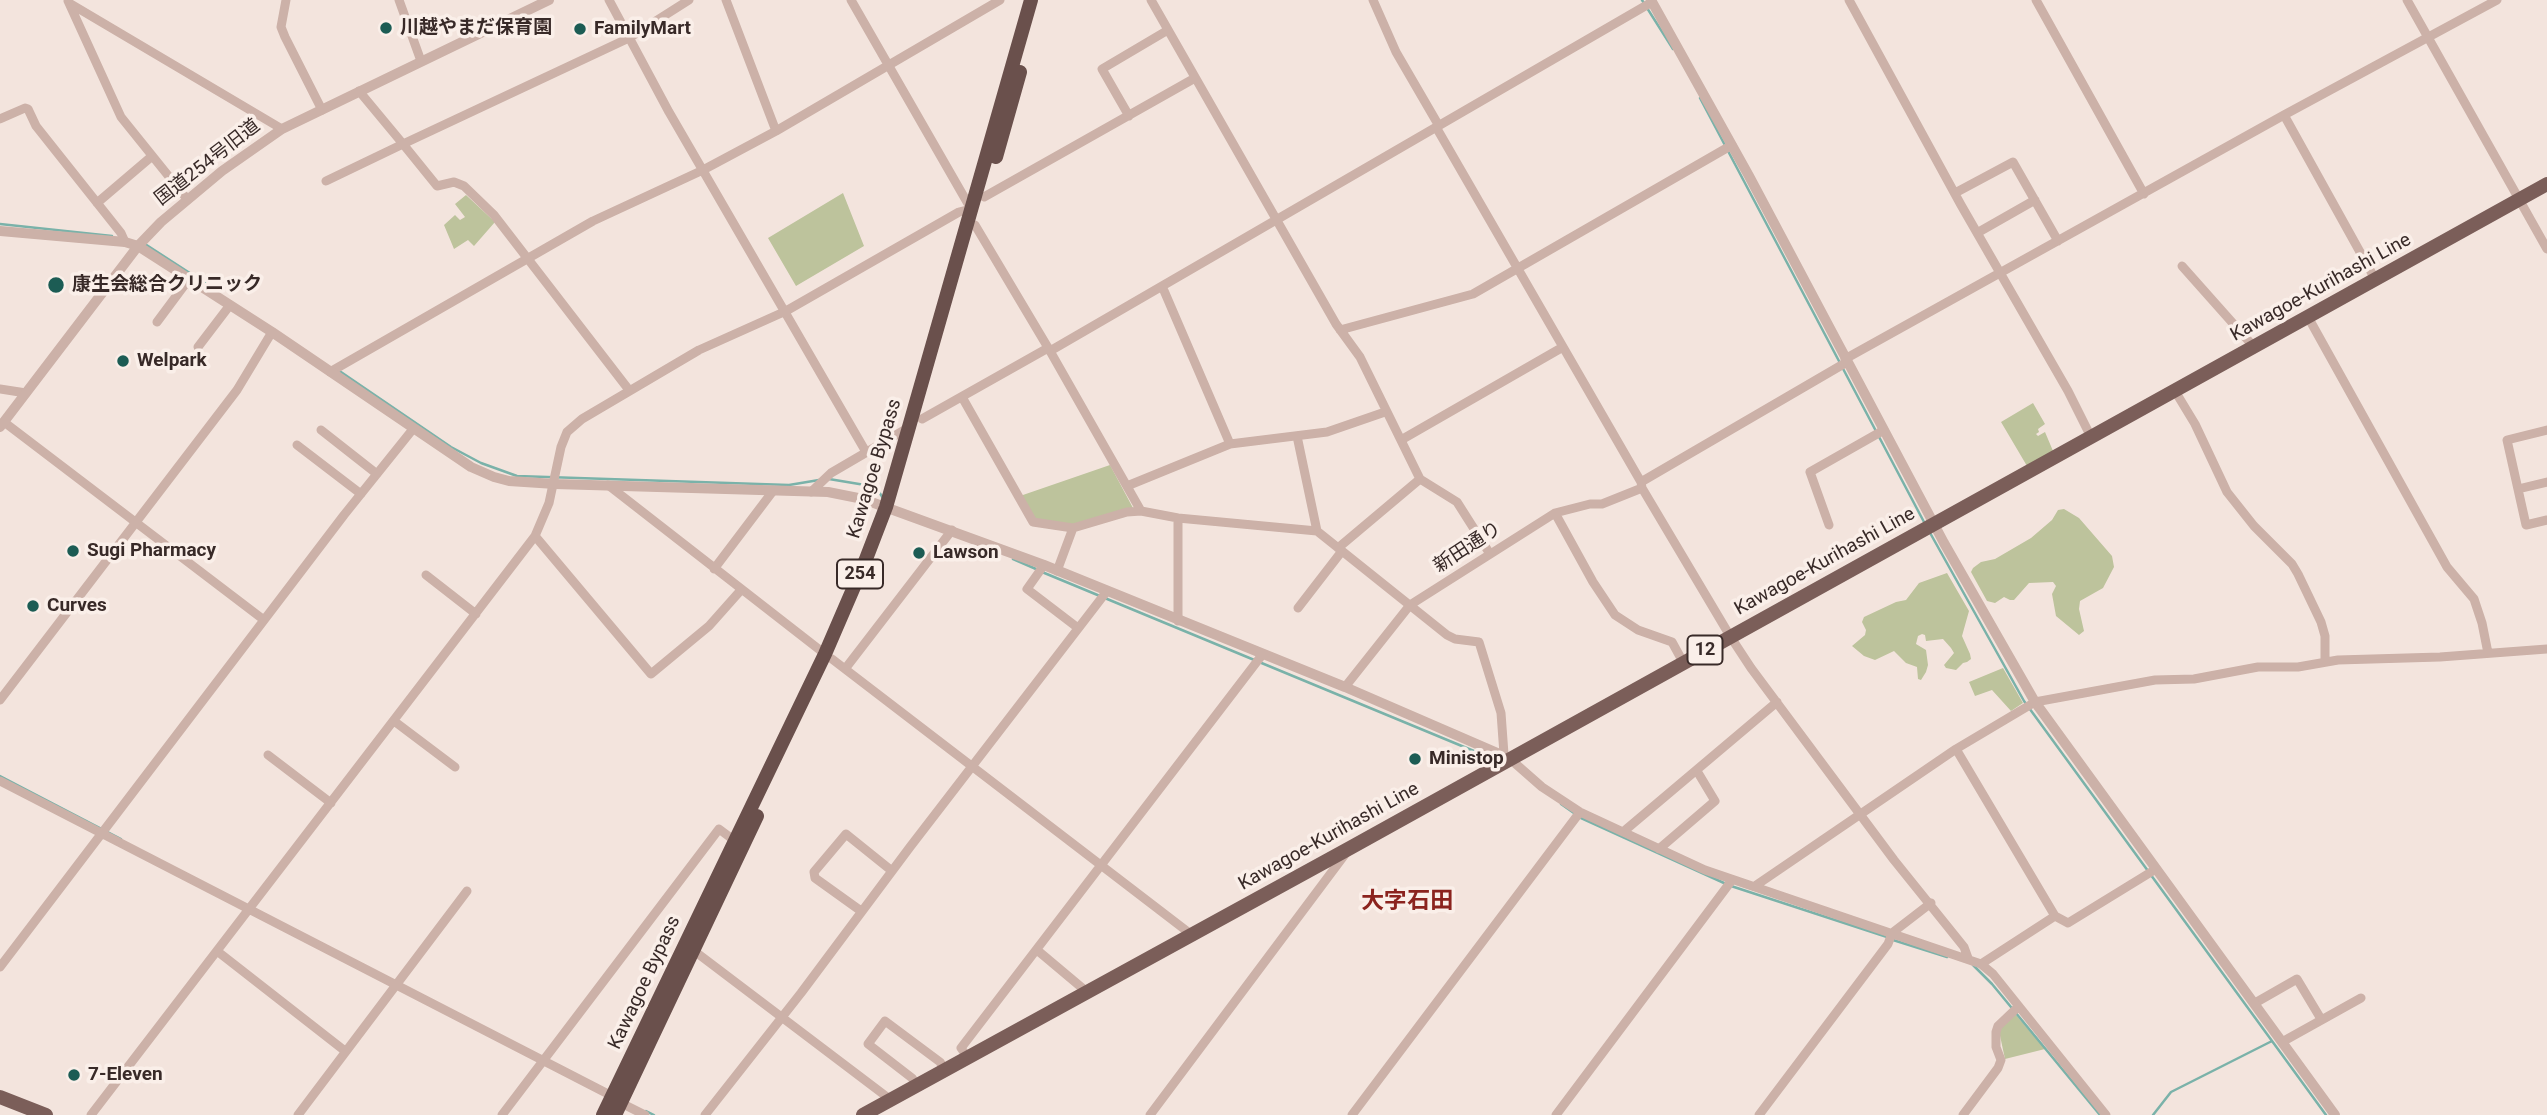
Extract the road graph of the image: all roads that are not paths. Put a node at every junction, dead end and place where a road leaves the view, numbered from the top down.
1 (286, 0) edge
2 (400, 0) edge
3 (549, 0) edge
4 (609, 0) edge
5 (689, 0) edge
6 (726, 0) edge
7 (852, 0) edge
8 (1000, 0) edge
9 (1031, 0) edge
10 (1040, 0) edge
11 (1152, 0) edge
12 (1373, 0) edge
13 (1849, 0) edge
14 (2036, 0) edge
15 (2407, 0) edge
16 (2497, 0) edge
17 (68, 1) edge
18 (1651, 1) edge
19 (1168, 30) junction
20 (2428, 37) junction
21 (629, 38) junction
22 (421, 61) junction
23 (888, 65) junction
24 (1195, 78) junction
25 (359, 91) junction
26 (322, 110) junction
27 (2284, 115) junction
28 (1129, 116) junction
29 (0, 119) edge
30 (1438, 126) junction
31 (282, 129) junction
32 (776, 131) junction
33 (403, 144) junction
34 (1732, 145) junction
35 (151, 157) junction
36 (703, 170) junction
37 (326, 181) dead end
38 (2547, 184) edge
39 (1955, 193) junction
40 (2144, 194) junction
41 (984, 197) junction
42 (187, 199) junction
43 (2519, 199) junction
44 (2035, 200) junction
45 (97, 203) junction
46 (971, 209) junction
47 (1277, 220) junction
48 (975, 225) junction
49 (0, 231) edge
50 (1977, 233) junction
51 (2058, 241) junction
52 (125, 242) junction
53 (138, 246) junction
54 (2547, 249) edge
55 (527, 259) junction
56 (2182, 266) dead end
57 (1517, 269) junction
58 (2001, 273) junction
59 (189, 279) junction
60 (2375, 279) junction
61 (1162, 286) junction
62 (230, 305) junction
63 (786, 311) junction
64 (2308, 317) junction
65 (157, 322) dead end
66 (1340, 330) junction
67 (272, 332) junction
68 (198, 347) dead end
69 (1563, 347) junction
70 (2254, 347) junction
71 (1049, 350) junction
72 (1846, 360) junction
73 (330, 372) junction
74 (0, 389) edge
75 (629, 390) junction
76 (2175, 391) junction
77 (26, 393) junction
78 (962, 397) junction
79 (1385, 412) junction
80 (915, 423) junction
81 (2, 424) edge
82 (413, 429) junction
83 (321, 430) dead end
84 (1884, 430) junction
85 (2547, 430) edge
86 (1297, 436) junction
87 (2091, 437) junction
88 (1401, 440) junction
89 (297, 444) dead end
90 (1230, 444) junction
91 (866, 452) junction
92 (377, 474) junction
93 (1420, 479) junction
94 (2547, 482) edge
95 (555, 484) junction
96 (608, 485) junction
97 (1641, 485) junction
98 (1127, 486) junction
99 (2518, 489) junction
100 (773, 491) junction
101 (811, 492) junction
102 (361, 494) junction
103 (890, 509) junction
104 (1141, 511) junction
105 (1555, 513) junction
106 (1178, 518) junction
107 (2547, 520) edge
108 (135, 521) junction
109 (1933, 523) junction
110 (1829, 525) dead end
111 (1073, 528) junction
112 (951, 530) junction
113 (1317, 531) junction
114 (535, 536) junction
115 (1340, 549) junction
116 (1490, 554) junction
117 (1044, 565) junction
118 (714, 569) junction
119 (1058, 571) junction
120 (426, 575) dead end
121 (741, 590) junction
122 (1107, 591) junction
123 (1410, 605) junction
124 (1298, 608) dead end
125 (476, 614) junction
126 (264, 620) junction
127 (1178, 621) junction
128 (1078, 628) junction
129 (1730, 636) junction
130 (2547, 649) edge
131 (2488, 653) junction
132 (1262, 655) junction
133 (829, 657) junction
134 (1683, 662) junction
135 (2325, 662) junction
136 (845, 669) junction
137 (1345, 687) junction
138 (0, 700) edge
139 (1777, 702) junction
140 (2035, 702) junction
141 (394, 721) junction
142 (1956, 749) junction
143 (268, 755) dead end
144 (1507, 756) junction
145 (456, 767) dead end
146 (972, 767) junction
147 (1697, 771) junction
148 (0, 781) edge
149 (331, 803) junction
150 (1580, 812) junction
151 (1861, 816) junction
152 (1623, 832) junction
153 (103, 834) junction
154 (735, 841) junction
155 (1350, 848) junction
156 (1659, 849) junction
157 (1102, 867) junction
158 (2156, 869) junction
159 (892, 871) junction
160 (1732, 880) junction
161 (1755, 886) junction
162 (467, 891) dead end
163 (1931, 903) junction
164 (250, 908) junction
165 (861, 911) junction
166 (2055, 916) junction
167 (1892, 933) junction
168 (1192, 935) junction
169 (693, 950) junction
170 (1037, 950) junction
171 (216, 951) junction
172 (1968, 958) junction
173 (1981, 964) junction
174 (0, 967) edge
175 (396, 986) junction
176 (1087, 992) junction
177 (2361, 998) dead end
178 (2255, 1003) junction
179 (2018, 1007) junction
180 (782, 1016) junction
181 (2321, 1019) junction
182 (2282, 1042) junction
183 (345, 1051) junction
184 (968, 1058) junction
185 (543, 1060) junction
186 (945, 1070) junction
187 (917, 1086) junction
188 (0, 1097) edge
189 (891, 1100) junction
190 (616, 1105) edge
191 (46, 1115) edge
192 (91, 1115) edge
193 (298, 1115) edge
194 (502, 1115) edge
195 (603, 1115) edge
196 (645, 1115) edge
197 (705, 1115) edge
198 (863, 1115) edge
199 (1150, 1115) edge
200 (1352, 1115) edge
201 (1556, 1115) edge
202 (1759, 1115) edge
203 (1962, 1115) edge
204 (2106, 1115) edge
205 (2335, 1115) edge

1 - 26 street
2 - 22 street
3 - 22 street, 国道254号旧道
4 - 21 street
5 - 21 street
6 - 32 street
7 - 23 street
8 - 23 street
9 - 46 highway, Kawagoe Bypass / 254
10 - 41 highway, Kawagoe Bypass / 254
11 - 19 street
12 - 30 street
13 - 39 street
14 - 40 street
15 - 20 street
16 - 20 street, 新田通り
17 - 31 street
17 - 35 street
18 - 30 street
18 - 34 street
19 - 24 street
19 - 28 street
20 - 27 street, 新田通り
20 - 43 street
21 - 33 street
21 - 36 street
22 - 25 street, 国道254号旧道
23 - 32 street
23 - 46 street
24 - 28 street
24 - 47 street
25 - 26 street, 国道254号旧道
25 - 33 street
26 - 31 street, 国道254号旧道
27 - 40 street, 新田通り
27 - 60 street
28 - 41 street
29 - 45 street
30 - 47 street
30 - 57 street
31 - 42 street, 国道254号旧道
32 - 36 street
33 - 37 street
33 - 55 street
34 - 57 street
34 - 72 street
35 - 42 street
35 - 45 street
36 - 55 street
36 - 63 street
38 - 43 main road, Kawagoe-Kurihashi Line / 12
39 - 44 street
39 - 50 street
40 - 51 street, 新田通り
41 - 48 highway, Kawagoe Bypass / 254
42 - 53 street, 国道254号旧道
43 - 54 street
43 - 60 main road, Kawagoe-Kurihashi Line / 12
44 - 50 street
44 - 51 street
45 - 52 street
46 - 63 street
46 - 80 highway, Kawagoe Bypass / 254
47 - 61 street
47 - 66 street
48 - 71 street
48 - 80 highway, Kawagoe Bypass / 254
49 - 52 street
50 - 58 street
51 - 58 street, 新田通り
52 - 53 street
53 - 59 street
53 - 77 street, 国道254号旧道
55 - 73 street
55 - 75 street
56 - 70 street
57 - 66 street
57 - 69 street
58 - 72 street, 新田通り
58 - 87 street
59 - 62 street
59 - 65 street
60 - 64 main road, Kawagoe-Kurihashi Line / 12
61 - 71 street
61 - 90 street
62 - 67 street
62 - 68 street
63 - 75 street
63 - 91 street
64 - 70 main road, Kawagoe-Kurihashi Line / 12
64 - 131 street
66 - 79 street
67 - 73 street
67 - 108 street
69 - 88 street
69 - 97 street
70 - 76 main road, Kawagoe-Kurihashi Line / 12
71 - 78 street
71 - 98 street
72 - 84 street
72 - 97 street, 新田通り
73 - 82 street
74 - 77 street
75 - 95 street
76 - 87 main road, Kawagoe-Kurihashi Line / 12
76 - 135 street
77 - 81 street, 国道254号旧道
78 - 80 street
78 - 111 street
79 - 86 street
79 - 88 street
80 - 91 street
80 - 103 highway, Kawagoe Bypass / 254
81 - 108 street
82 - 92 street
82 - 95 street
83 - 92 street
84 - 109 street
84 - 110 street
85 - 99 street
86 - 90 street
86 - 113 street
87 - 109 main road, Kawagoe-Kurihashi Line / 12
88 - 93 street
89 - 102 street
90 - 98 street
91 - 101 street
92 - 102 street
93 - 115 street
93 - 116 street
94 - 99 street
95 - 96 street
95 - 114 street
96 - 100 street
96 - 118 street
97 - 105 street, 新田通り
97 - 129 street
98 - 104 street
99 - 107 street
100 - 101 street
100 - 118 street
101 - 103 street
102 - 126 street
103 - 112 street
103 - 133 highway, Kawagoe Bypass / 254
104 - 106 street
104 - 111 street
105 - 116 street, 新田通り
105 - 134 street
106 - 113 street
106 - 127 street
108 - 126 street
108 - 138 street
109 - 129 main road, Kawagoe-Kurihashi Line / 12
109 - 140 street
111 - 119 street
112 - 117 street
112 - 136 street
113 - 115 street
114 - 121 street
114 - 125 street
115 - 123 street
115 - 124 street
116 - 123 street, 新田通り
117 - 119 street
117 - 128 street
118 - 121 street
119 - 122 street
120 - 125 street
121 - 133 street
122 - 127 street
122 - 128 street
123 - 137 street, 新田通り
123 - 144 street
125 - 141 street
126 - 153 street
127 - 132 street
128 - 146 street
129 - 134 main road, Kawagoe-Kurihashi Line / 12
129 - 139 street
130 - 131 street
131 - 135 street
132 - 137 street
132 - 157 street
133 - 136 street
133 - 154 highway, Kawagoe Bypass / 254
133 - 169 highway, Kawagoe Bypass / 254
134 - 144 main road, Kawagoe-Kurihashi Line / 12
135 - 140 street
136 - 146 street
137 - 144 street
139 - 147 street
139 - 151 street
140 - 142 street
140 - 158 street
141 - 145 street
141 - 149 street
142 - 151 street
142 - 166 street
143 - 149 street
144 - 150 street
144 - 155 main road, Kawagoe-Kurihashi Line / 12
146 - 157 street
146 - 159 street
147 - 152 street
147 - 156 street
148 - 153 street
149 - 164 street
150 - 152 street
150 - 200 street
151 - 161 street
151 - 163 street
152 - 156 street
153 - 164 street
153 - 174 street
154 - 185 street
154 - 190 highway, Kawagoe Bypass / 254
155 - 168 main road, Kawagoe-Kurihashi Line / 12
155 - 199 street
156 - 160 street
157 - 168 street
157 - 170 street
158 - 166 street
158 - 178 street
159 - 165 street
159 - 165 street
160 - 161 street
160 - 201 street
161 - 167 street
162 - 175 street
163 - 167 street
163 - 172 street
164 - 171 street
164 - 175 street
165 - 180 street
166 - 173 street
167 - 172 street
167 - 202 street
168 - 176 main road, Kawagoe-Kurihashi Line / 12
169 - 180 street
169 - 190 highway, Kawagoe Bypass / 254
170 - 176 street
170 - 184 street
171 - 183 street
171 - 192 street
172 - 173 street
173 - 179 street
175 - 183 street
175 - 185 street
176 - 184 main road, Kawagoe-Kurihashi Line / 12
177 - 181 street
178 - 181 street
178 - 182 street
179 - 203 street
179 - 204 street
180 - 189 street
180 - 197 street
181 - 182 street
182 - 205 street
183 - 193 street
184 - 186 main road, Kawagoe-Kurihashi Line / 12
185 - 190 street
185 - 194 street
186 - 187 main road, Kawagoe-Kurihashi Line / 12
186 - 187 street
187 - 189 main road, Kawagoe-Kurihashi Line / 12
188 - 191 main road
189 - 198 main road, Kawagoe-Kurihashi Line / 12
190 - 195 highway, Kawagoe Bypass / 254
190 - 196 street

